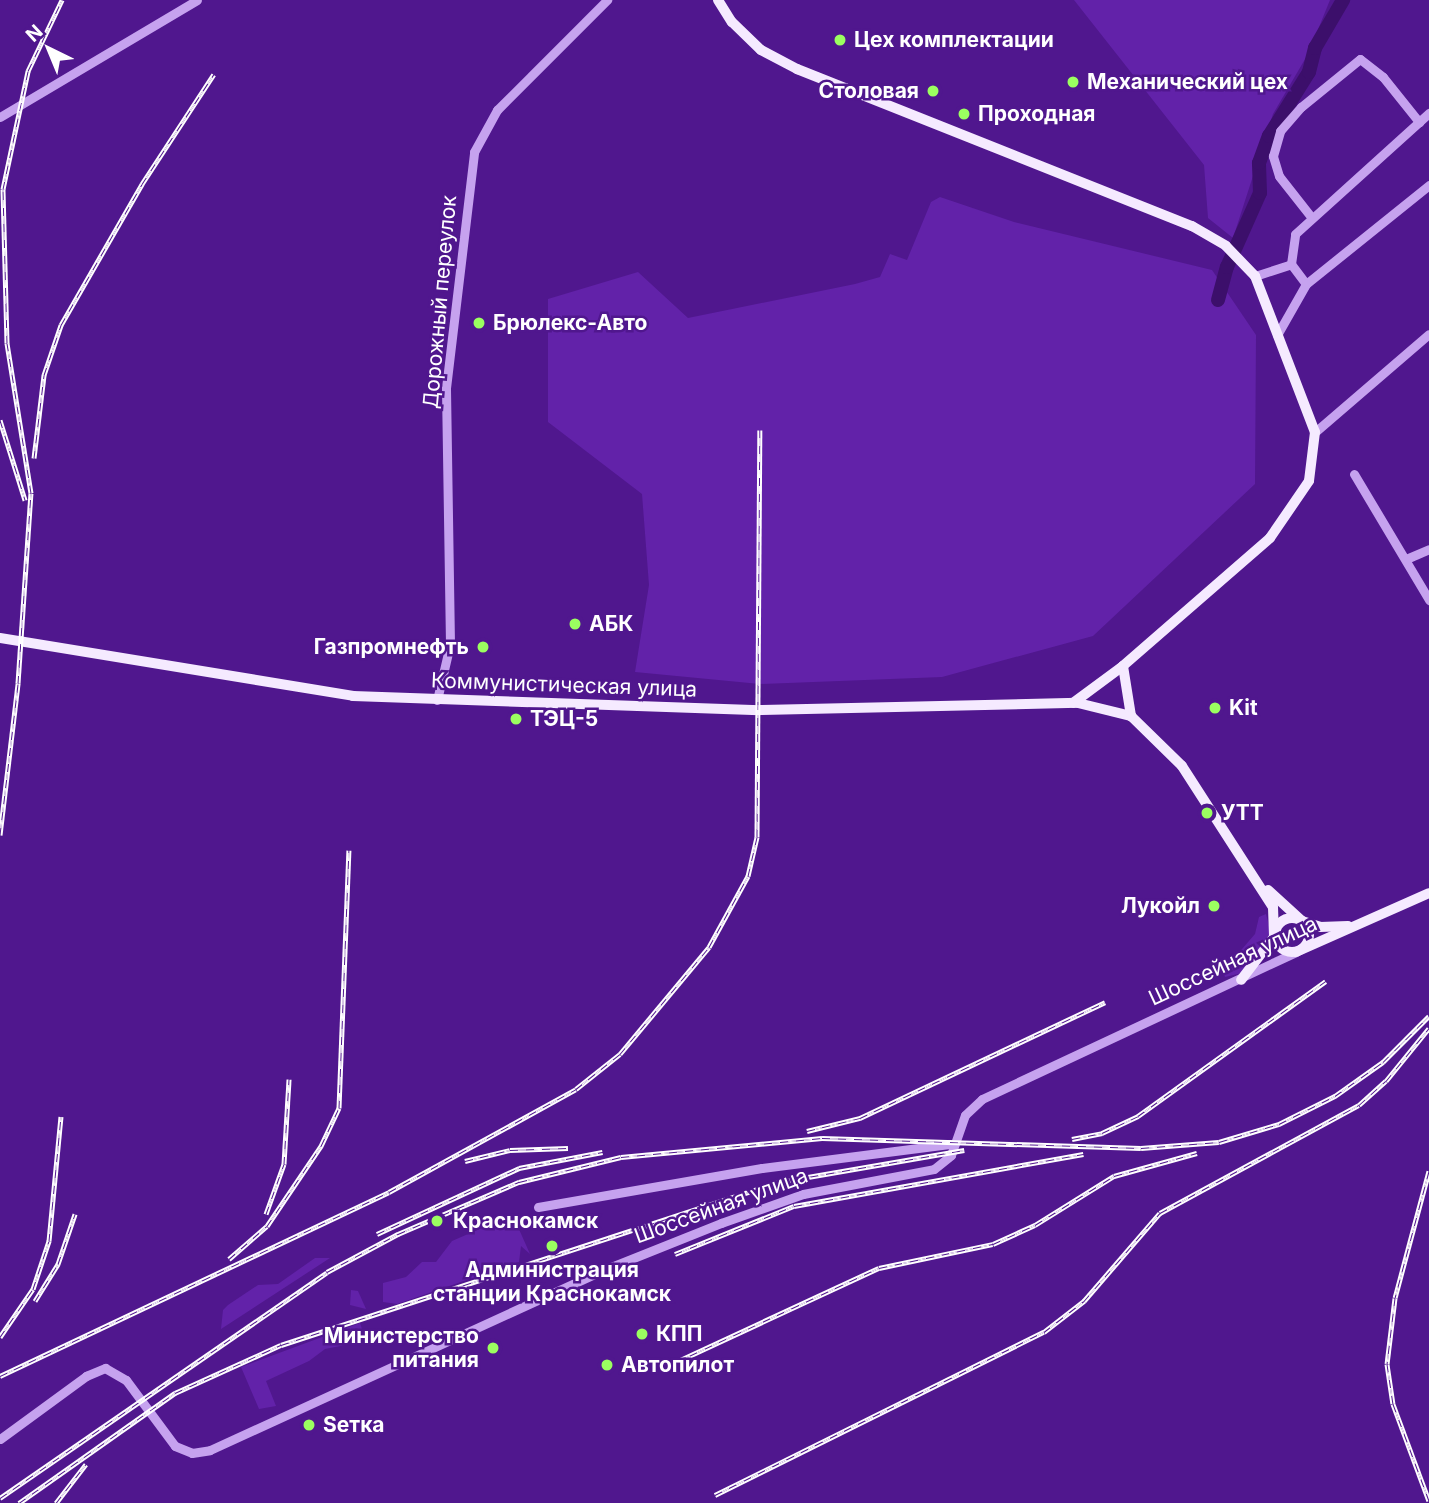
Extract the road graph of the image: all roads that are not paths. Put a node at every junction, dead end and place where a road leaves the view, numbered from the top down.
1 (197, 0) edge
2 (607, 0) edge
3 (718, 0) edge
4 (1429, 113) edge
5 (0, 117) edge
6 (1419, 122) junction
7 (1429, 185) edge
8 (1312, 218) junction
9 (1291, 264) junction
10 (1255, 276) junction
11 (1306, 285) junction
12 (1429, 334) edge
13 (1277, 335) junction
14 (1315, 432) junction
15 (1354, 474) dead end
16 (1429, 549) edge
17 (1406, 559) junction
18 (1429, 600) edge
19 (0, 638) edge
20 (1123, 666) junction
21 (1100, 683) junction
22 (1124, 693) junction
23 (437, 700) junction
24 (1073, 703) junction
25 (1104, 709) junction
26 (1131, 716) junction
27 (1262, 885) junction
28 (1429, 893) edge
29 (1302, 920) junction
30 (1354, 926) junction
31 (1274, 937) junction
32 (1296, 952) junction
33 (1241, 979) junction
34 (950, 1144) dead end
35 (538, 1208) dead end
36 (0, 1439) edge

1 - 5 street
2 - 23 street, Дорожный переулок
3 - 10 main road
4 - 6 street
6 - 8 street
6 - 8 street
7 - 11 street
8 - 9 street
9 - 10 street
9 - 11 street
10 - 13 main road
11 - 13 street
12 - 14 street
13 - 14 main road
14 - 20 main road
15 - 17 street
16 - 17 street
17 - 18 street
19 - 23 main road, Коммунистическая улица
20 - 21 main road
20 - 22 main road
21 - 22 main road
21 - 24 main road
21 - 25 main road
22 - 25 main road
22 - 26 main road
23 - 24 main road, Коммунистическая улица
24 - 25 main road, Коммунистическая улица
25 - 26 main road, Коммунистическая улица
26 - 27 main road
27 - 29 main road
27 - 31 main road
28 - 30 main road, Шоссейная улица
29 - 30 main road
29 - 31 main road
29 - 32 main road
30 - 32 main road, Шоссейная улица
31 - 32 main road
31 - 33 main road
32 - 33 street, Шоссейная улица
33 - 36 street, Шоссейная улица
34 - 35 street

